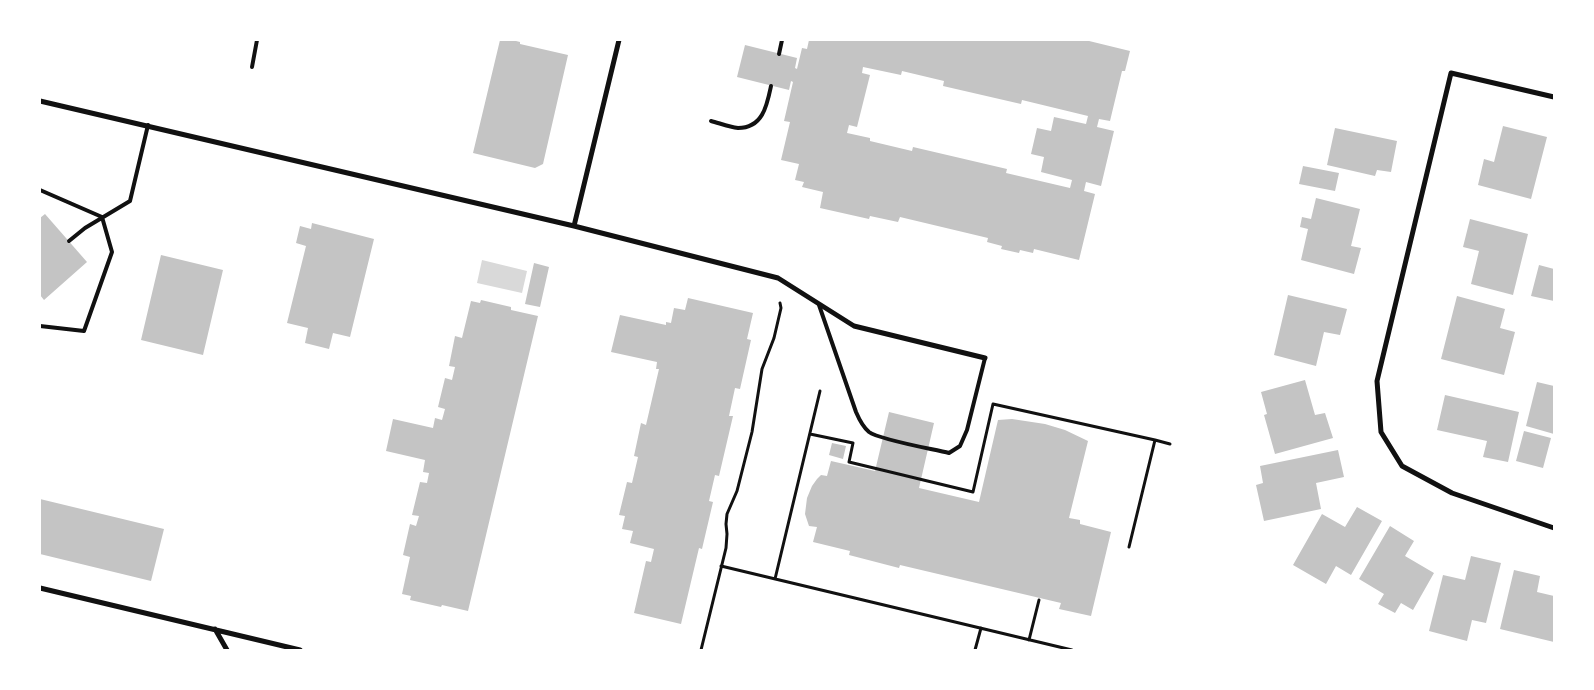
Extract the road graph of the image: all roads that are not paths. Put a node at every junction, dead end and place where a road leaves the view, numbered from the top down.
1 (256, 40) edge
2 (619, 40) edge
3 (782, 40) edge
4 (779, 54) dead end
5 (252, 67) dead end
6 (771, 86) dead end
7 (1554, 97) edge
8 (40, 101) edge
9 (711, 121) dead end
10 (148, 125) junction
11 (40, 190) edge
12 (102, 218) junction
13 (574, 226) junction
14 (69, 241) dead end
15 (819, 304) junction
16 (40, 326) edge
17 (985, 358) joint
18 (1554, 528) edge
19 (40, 588) edge
20 (215, 629) junction
21 (227, 650) edge
22 (300, 650) edge

1 - 5 lane
2 - 13 street
3 - 4 lane
6 - 9 lane
7 - 18 street
8 - 10 street
10 - 12 lane
10 - 13 street
11 - 12 lane
12 - 14 lane
12 - 16 lane
13 - 15 street
15 - 17 street
15 - 17 lane
19 - 20 street
20 - 21 street
20 - 22 street

